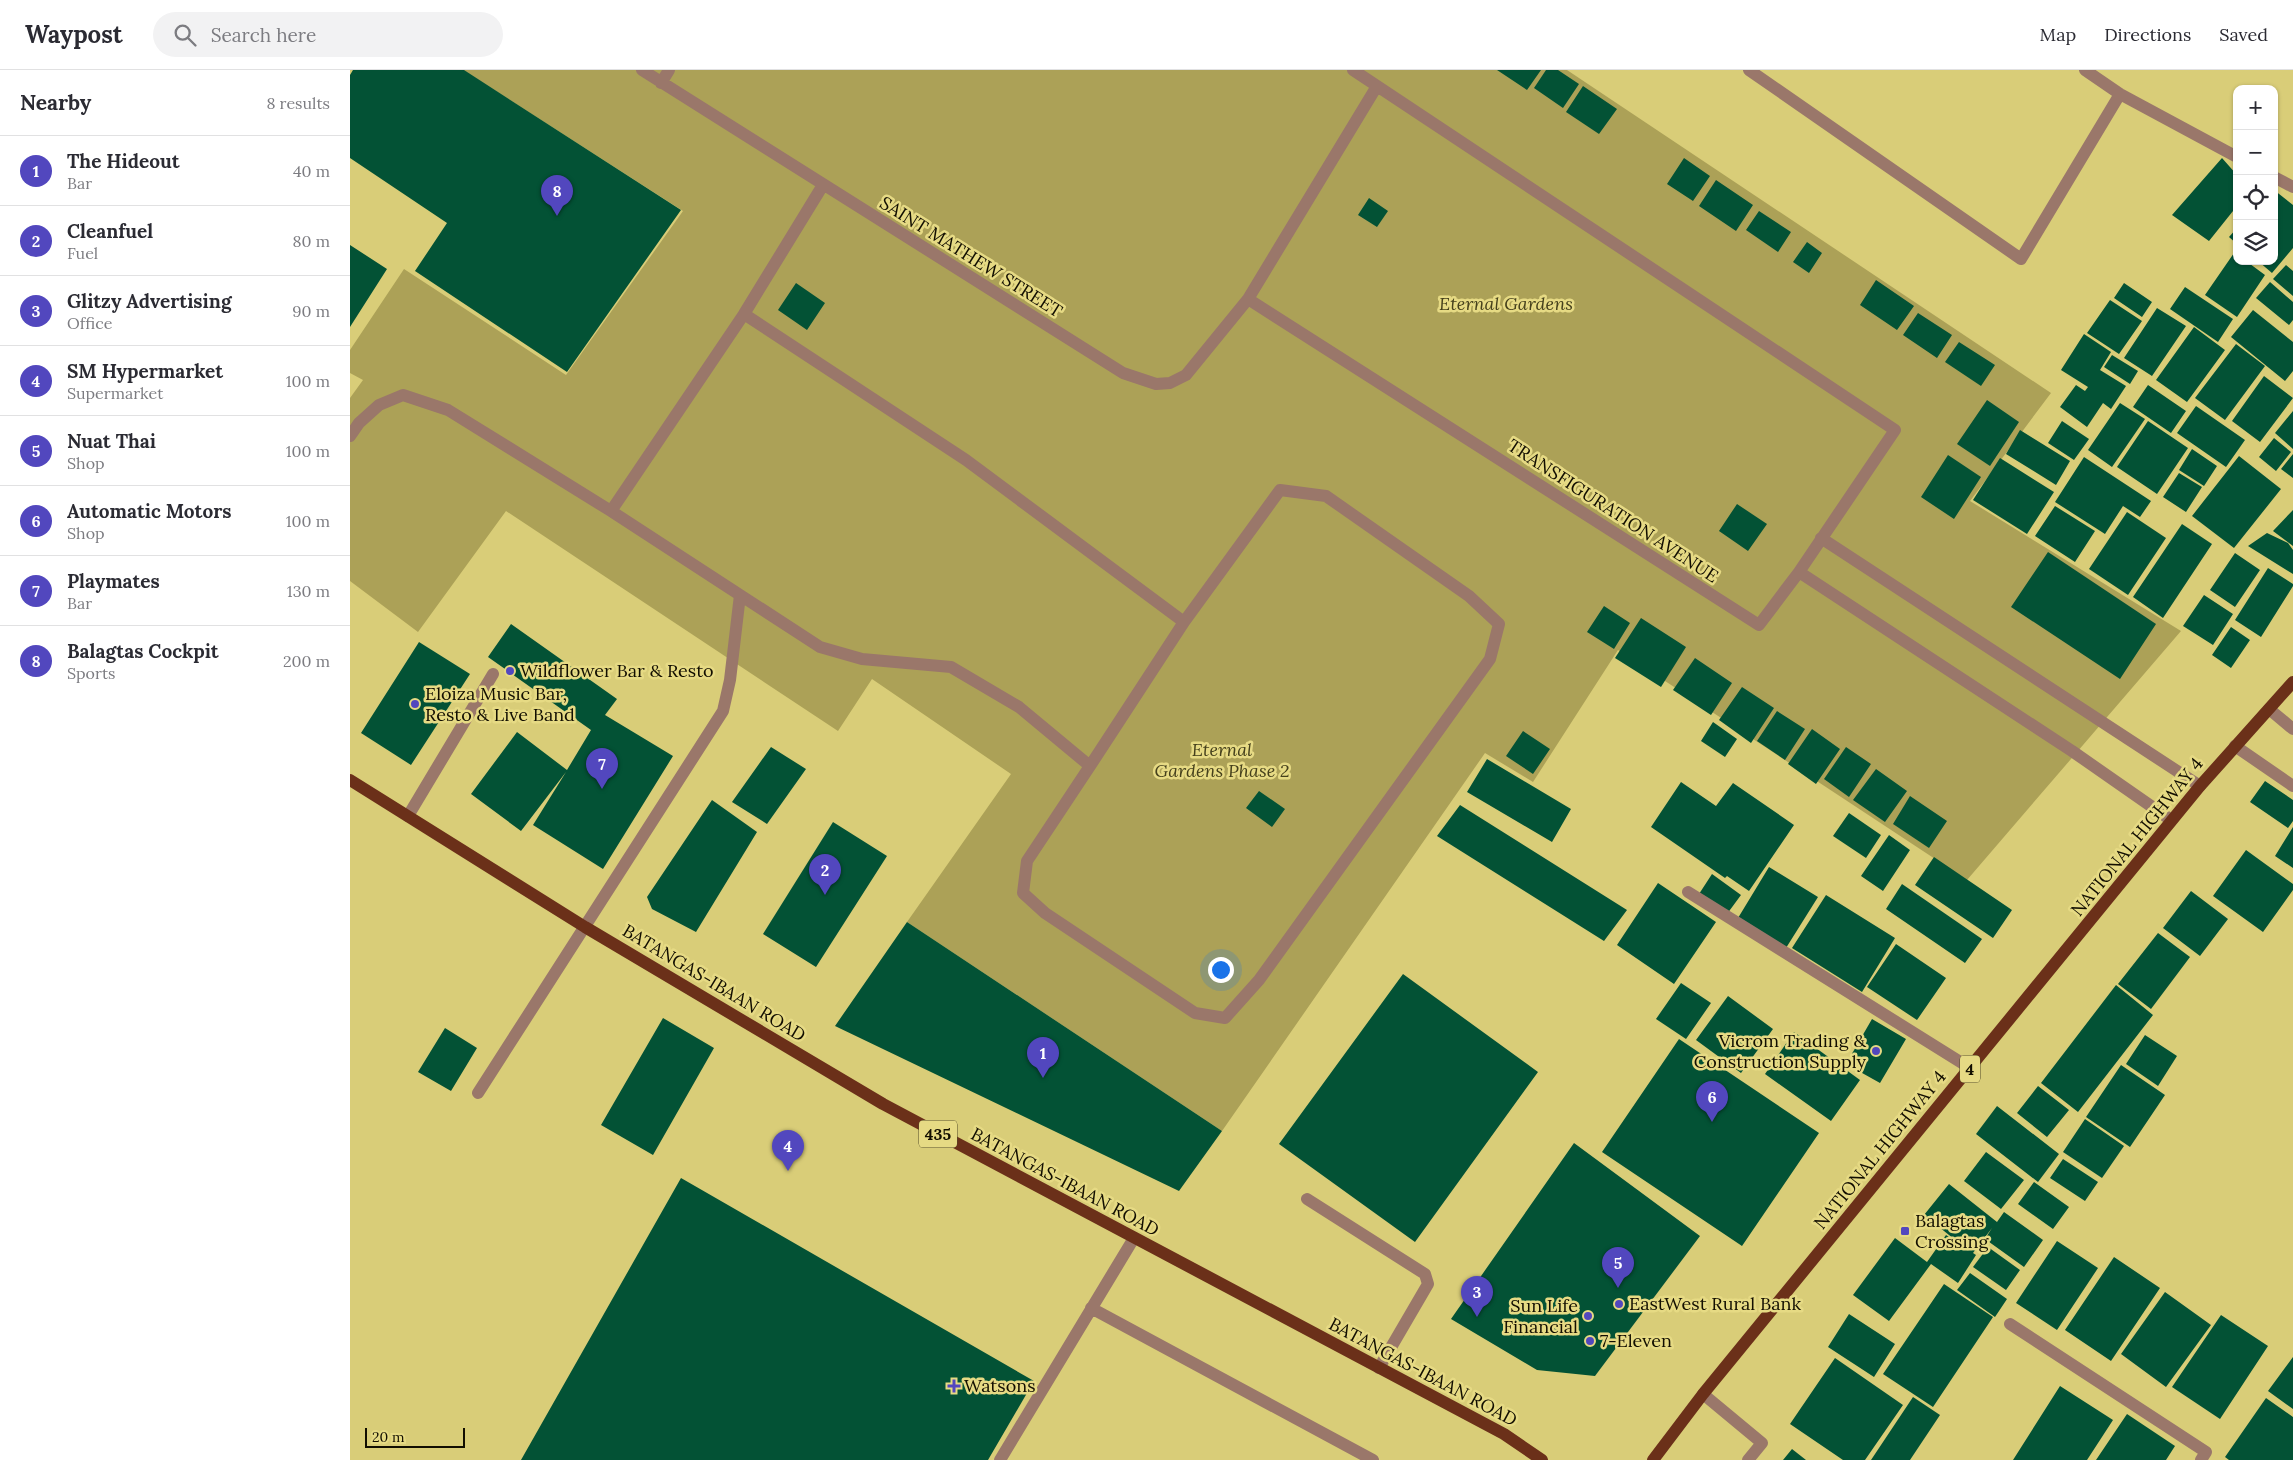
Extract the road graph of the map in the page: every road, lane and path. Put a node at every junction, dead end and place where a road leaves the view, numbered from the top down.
1 (642, 70) edge
2 (669, 70) edge
3 (1353, 70) edge
4 (1749, 70) edge
5 (2085, 70) edge
6 (661, 83) junction
7 (1377, 86) junction
8 (2120, 94) junction
9 (2233, 155) edge
10 (2278, 179) edge
11 (823, 185) junction
12 (2293, 187) edge
13 (1248, 299) junction
14 (744, 314) junction
15 (350, 436) edge
16 (611, 511) junction
17 (1821, 538) junction
18 (1799, 572) junction
19 (740, 595) junction
20 (1184, 622) junction
21 (493, 674) dead end
22 (2293, 682) edge
23 (2269, 709) junction
24 (2293, 729) edge
25 (2235, 746) junction
26 (1090, 766) junction
27 (350, 780) edge
28 (2200, 786) junction
29 (2293, 786) edge
30 (408, 816) junction
31 (2171, 820) junction
32 (1688, 892) dead end
33 (585, 927) junction
34 (1970, 1068) junction
35 (478, 1093) dead end
36 (1307, 1199) dead end
37 (1134, 1238) junction
38 (1091, 1308) junction
39 (2010, 1324) dead end
40 (1379, 1368) junction
41 (1703, 1394) junction
42 (1000, 1460) edge
43 (1373, 1460) edge
44 (1542, 1460) edge
45 (1653, 1460) edge
46 (1748, 1460) edge
47 (2201, 1460) edge

1 - 6 street, SAINT MATHEW STREET
2 - 6 street
3 - 7 street
4 - 8 street
5 - 8 street
6 - 11 street, SAINT MATHEW STREET
7 - 13 street, SAINT MATHEW STREET
7 - 17 street, TRANSFIGURATION AVENUE
8 - 9 street
10 - 12 street
11 - 13 street, SAINT MATHEW STREET
11 - 14 street
13 - 18 street, TRANSFIGURATION AVENUE
14 - 16 street
14 - 20 street
15 - 16 street
16 - 19 street
17 - 18 street, TRANSFIGURATION AVENUE
17 - 28 street
18 - 31 street
19 - 26 street
19 - 33 street
20 - 26 street
20 - 26 street
21 - 30 street
22 - 23 main road, NATIONAL HIGHWAY 4 / 4
23 - 24 street
23 - 25 main road, NATIONAL HIGHWAY 4 / 4
25 - 28 main road, NATIONAL HIGHWAY 4 / 4
25 - 29 street
27 - 30 main road, BATANGAS-IBAAN ROAD / 435
28 - 31 main road, NATIONAL HIGHWAY 4 / 4
30 - 33 main road, BATANGAS-IBAAN ROAD / 435
31 - 34 main road, NATIONAL HIGHWAY 4 / 4
32 - 34 street
33 - 35 street
33 - 37 main road, BATANGAS-IBAAN ROAD / 435
34 - 41 main road, NATIONAL HIGHWAY 4 / 4
36 - 40 street
37 - 38 street
37 - 40 main road, BATANGAS-IBAAN ROAD / 435
38 - 42 street
38 - 43 street
39 - 47 street
40 - 44 main road, BATANGAS-IBAAN ROAD / 435
41 - 45 main road, NATIONAL HIGHWAY 4 / 4
41 - 46 street

